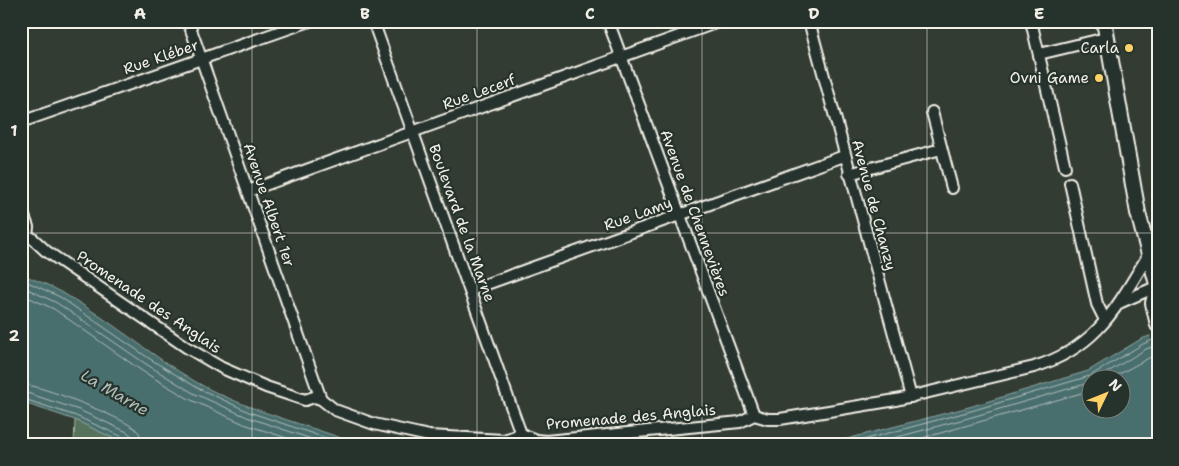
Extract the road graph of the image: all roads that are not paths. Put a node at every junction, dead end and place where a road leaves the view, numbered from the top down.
1 (188, 21) edge
2 (310, 21) edge
3 (374, 21) edge
4 (608, 21) edge
5 (721, 21) edge
6 (809, 21) edge
7 (1031, 21) edge
8 (1104, 21) edge
9 (1106, 38) junction
10 (1039, 54) junction
11 (621, 57) junction
12 (202, 59) junction
13 (932, 112) dead end
14 (21, 122) edge
15 (414, 132) junction
16 (941, 149) junction
17 (844, 156) junction
18 (1065, 167) dead end
19 (849, 174) junction
20 (1070, 183) dead end
21 (952, 188) dead end
22 (248, 191) junction
23 (21, 208) edge
24 (680, 215) junction
25 (24, 235) edge
26 (1149, 254) junction
27 (1157, 287) edge
28 (470, 290) junction
29 (1119, 303) junction
30 (1105, 320) junction
31 (1157, 322) edge
32 (911, 397) junction
33 (321, 399) junction
34 (754, 415) junction
35 (521, 434) junction

1 - 12 street, Avenue Albert 1er
2 - 12 street, Rue Kléber
3 - 15 street, Boulevard de la Marne
4 - 11 street, Avenue de Chennevières
5 - 11 street, Rue Lecerf
6 - 17 street, Avenue de Chanzy
7 - 10 street
8 - 9 main road
9 - 10 street
9 - 26 main road
10 - 18 street
11 - 15 street, Rue Lecerf
11 - 24 street, Avenue de Chennevières
12 - 14 street, Rue Kléber
12 - 22 street, Avenue Albert 1er
13 - 16 street
15 - 22 street, Rue Lecerf
15 - 28 street, Boulevard de la Marne
16 - 19 street
16 - 21 street
17 - 19 street, Avenue de Chanzy
17 - 24 street, Rue Lamy
19 - 32 street, Avenue de Chanzy
20 - 30 street
22 - 33 street, Avenue Albert 1er
23 - 25 street
24 - 28 street, Rue Lamy
24 - 34 street, Avenue de Chennevières
25 - 33 street, Promenade des Anglais
26 - 27 main road
26 - 29 street, Promenade des Anglais
27 - 29 street, Promenade des Anglais
27 - 31 main road
28 - 35 street, Boulevard de la Marne
29 - 30 street, Promenade des Anglais
30 - 32 street, Promenade des Anglais
32 - 34 street, Promenade des Anglais
33 - 35 street, Promenade des Anglais
34 - 35 street, Promenade des Anglais

